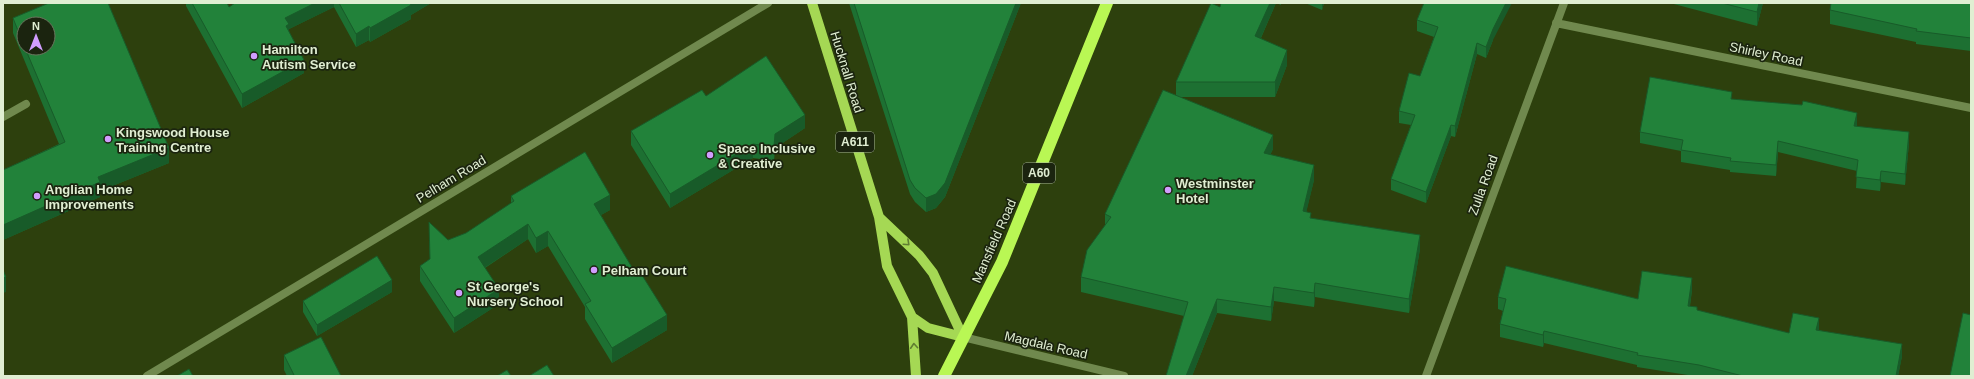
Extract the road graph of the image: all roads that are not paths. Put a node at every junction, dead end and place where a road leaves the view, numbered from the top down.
1 (768, 3) edge
2 (812, 3) edge
3 (1107, 3) edge
4 (1564, 3) edge
5 (1556, 23) junction
6 (26, 104) dead end
7 (1971, 108) edge
8 (3, 117) edge
9 (879, 217) junction
10 (912, 317) junction
11 (963, 337) junction
12 (147, 376) edge
13 (916, 376) edge
14 (944, 376) edge
15 (1124, 376) edge
16 (1426, 376) edge

1 - 12 street, Pelham Road
2 - 9 main road, Hucknall Road / A611
3 - 11 highway, Mansfield Road / A60
4 - 5 street, Zulla Road
5 - 7 street, Shirley Road
5 - 16 street, Zulla Road
6 - 8 street
9 - 10 main road, Hucknall Road
9 -> 11 main road, Hucknall Road / A611
10 - 11 main road
13 -> 10 main road
11 - 14 highway, Mansfield Road / A60
11 - 15 street, Magdala Road

